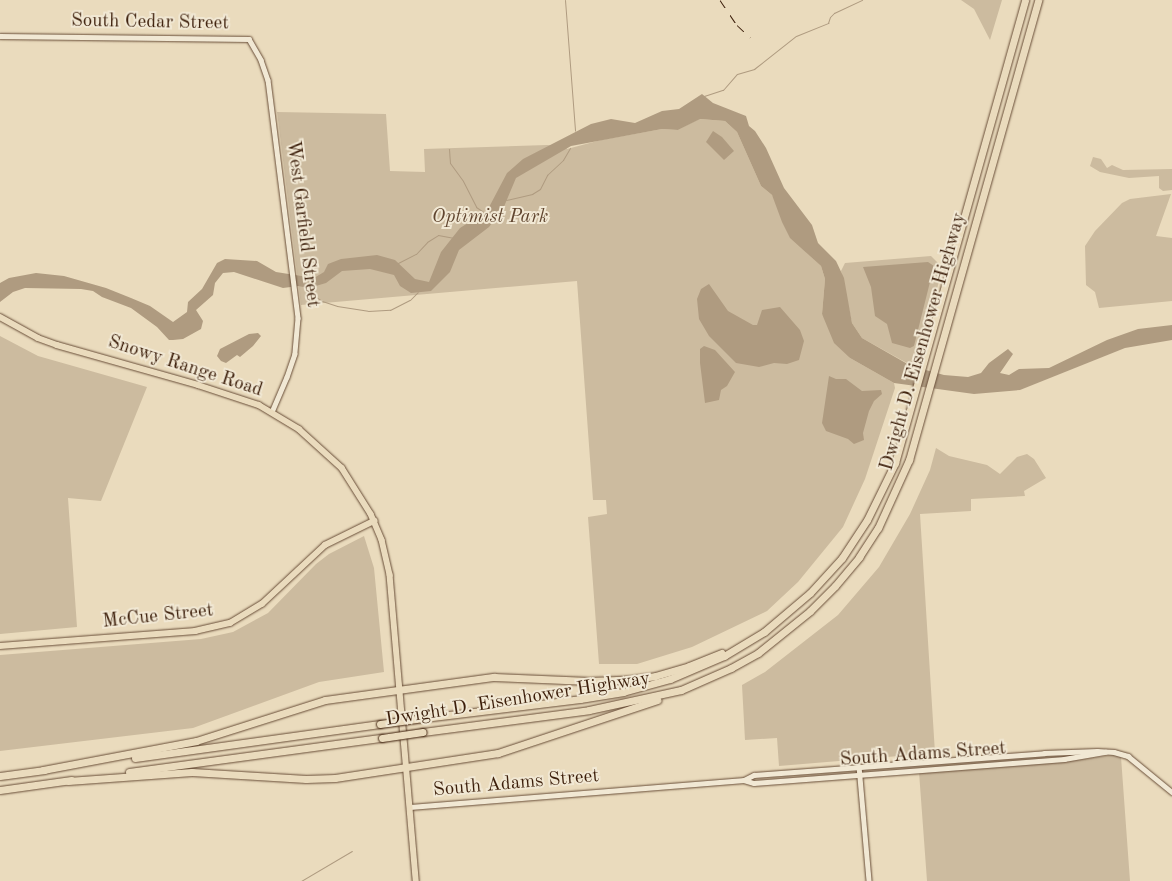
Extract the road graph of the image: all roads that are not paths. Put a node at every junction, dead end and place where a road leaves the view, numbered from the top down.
1 (1025, 0) edge
2 (1038, 0) edge
3 (0, 36) edge
4 (249, 39) joint
5 (1, 318) edge
6 (272, 412) junction
7 (374, 521) junction
8 (810, 593) junction
9 (0, 646) edge
10 (400, 688) junction
11 (681, 690) junction
12 (1105, 752) junction
13 (859, 766) junction
14 (406, 767) junction
15 (43, 770) junction
16 (860, 775) junction
17 (0, 776) edge
18 (744, 780) junction
19 (68, 781) junction
20 (0, 790) edge
21 (1172, 792) edge
22 (410, 807) junction
23 (416, 881) edge
24 (869, 881) edge

1 - 8 highway, Dwight D. Eisenhower Highway
2 - 11 highway, Dwight D. Eisenhower Highway
3 - 4 street, South Cedar Street
4 - 6 street, West Garfield Street
5 - 6 main road, Snowy Range Road
6 - 7 main road, Snowy Range Road
7 - 9 main road, McCue Street
7 - 10 main road, Snowy Range Road
8 - 10 highway
8 - 15 highway, Dwight D. Eisenhower Highway, bridge
10 - 14 main road, Snowy Range Road
10 - 15 highway
11 - 14 highway
11 - 19 highway, Dwight D. Eisenhower Highway, bridge
12 - 13 street, South Adams Street
12 - 16 street, South Adams Street
12 - 21 street, South Adams Street
13 - 16 street
13 - 18 street, South Adams Street
14 - 19 highway
14 - 22 main road, Snowy Range Road
15 - 17 highway, Dwight D. Eisenhower Highway
16 - 18 street, South Adams Street
16 - 24 street
18 - 22 street, South Adams Street
19 - 20 highway, Dwight D. Eisenhower Highway
22 - 23 main road, Snowy Range Road

